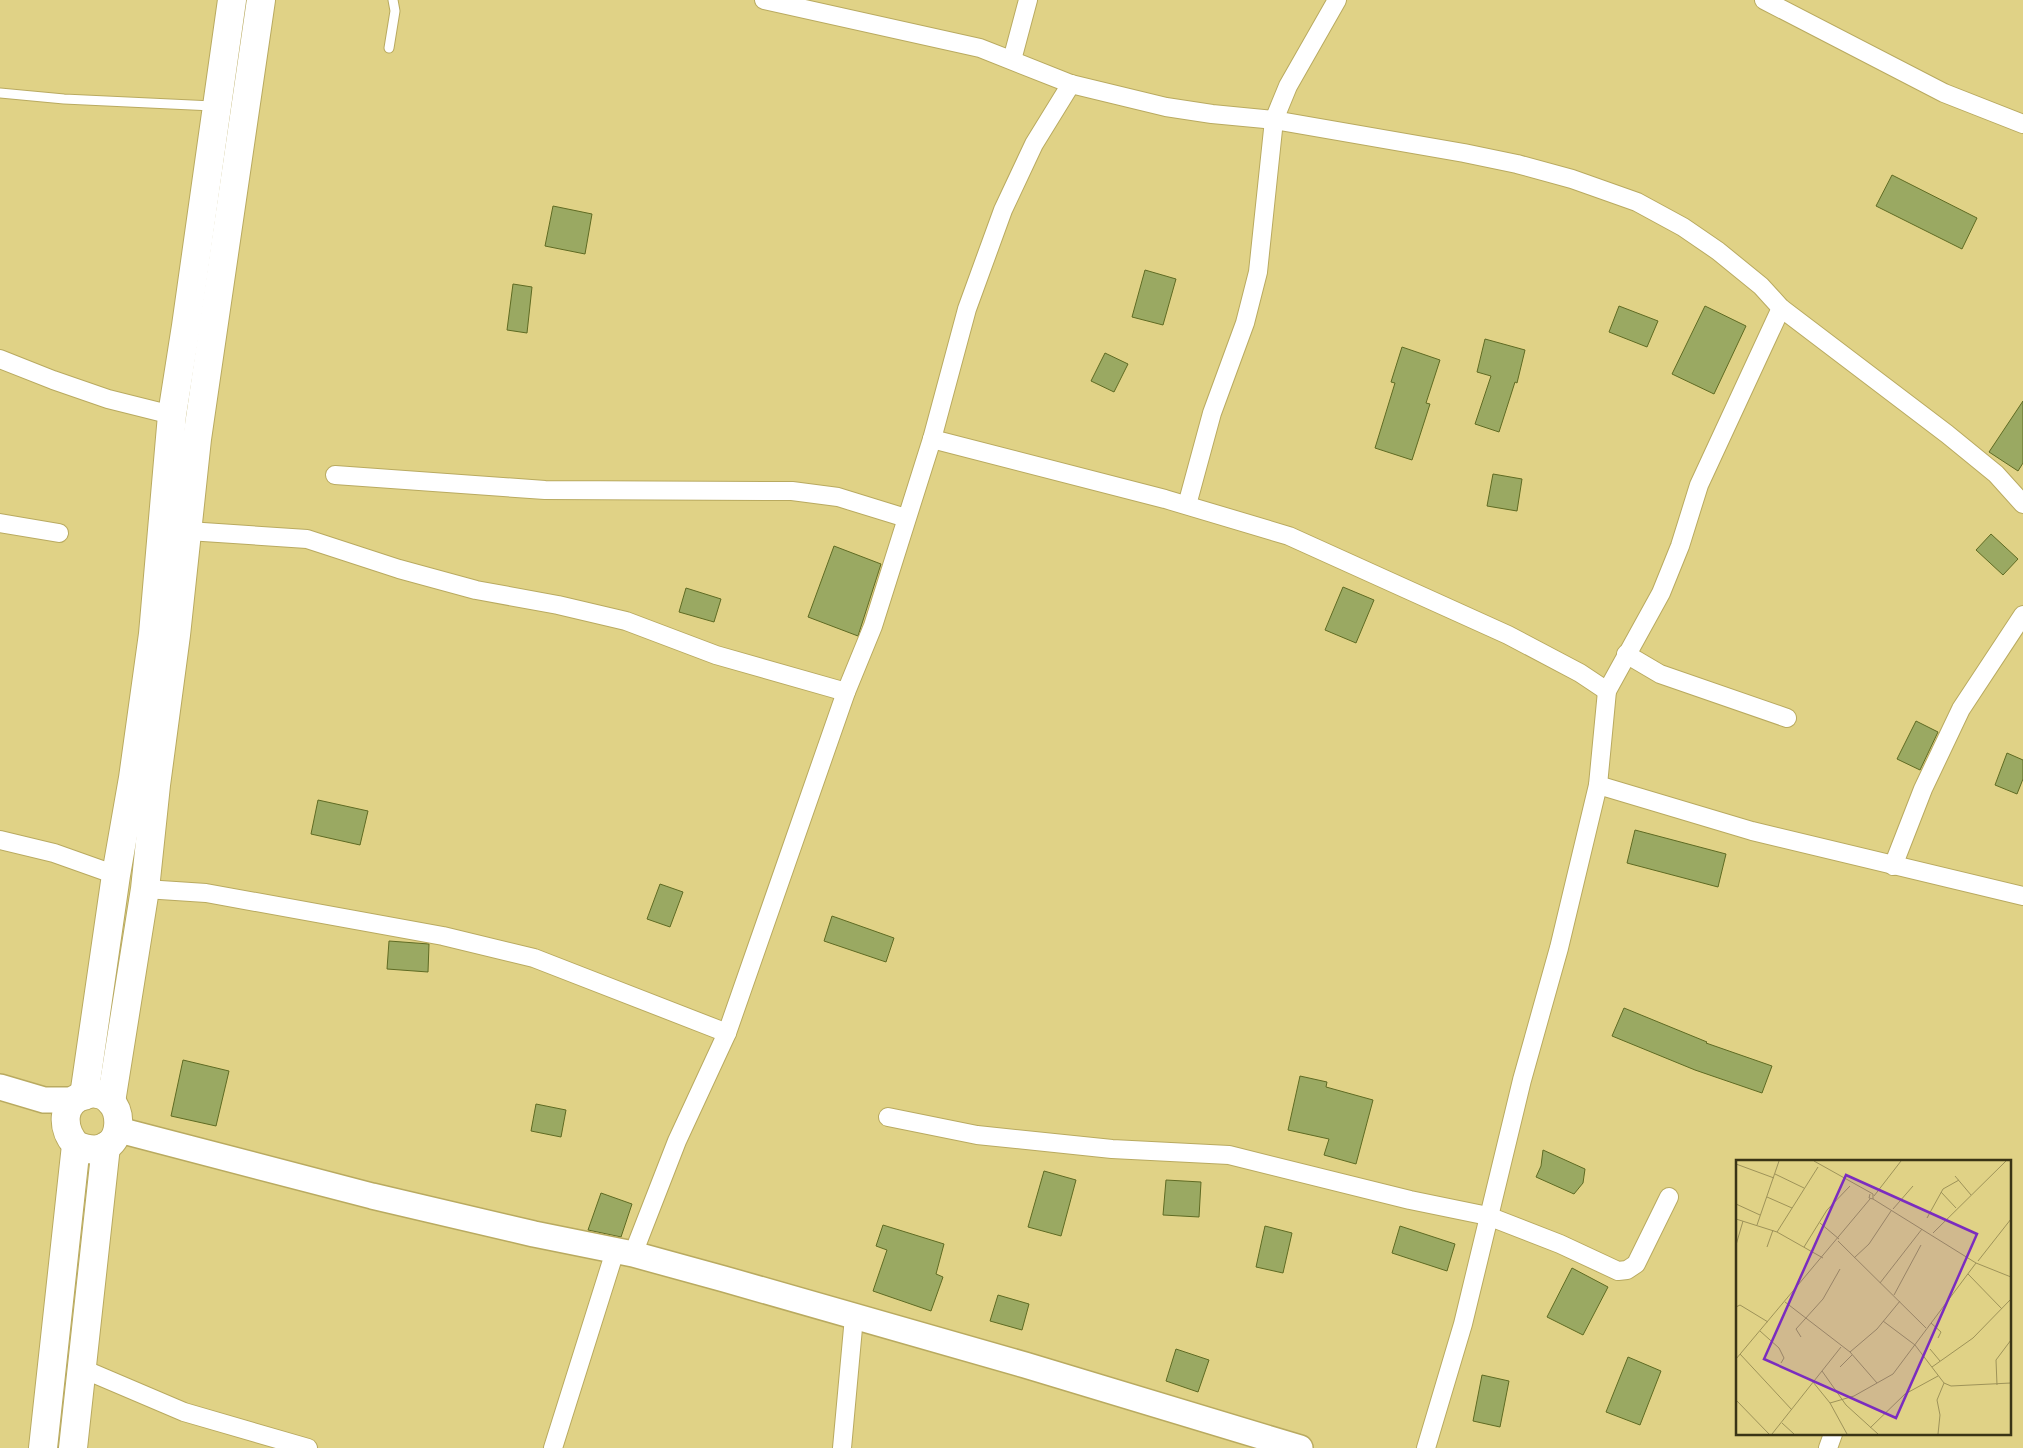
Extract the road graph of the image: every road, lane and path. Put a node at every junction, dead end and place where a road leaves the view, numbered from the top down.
1 (232, 0) edge
2 (261, 0) edge
3 (393, 0) edge
4 (764, 0) edge
5 (1028, 0) edge
6 (1337, 0) edge
7 (1764, 0) edge
8 (389, 48) dead end
9 (1012, 60) junction
10 (1071, 84) junction
11 (0, 93) edge
12 (218, 107) junction
13 (1274, 120) junction
14 (2023, 124) edge
15 (1780, 308) junction
16 (0, 358) edge
17 (172, 415) junction
18 (932, 439) junction
19 (335, 475) dead end
20 (2023, 504) edge
21 (1187, 506) junction
22 (906, 518) junction
23 (0, 523) edge
24 (188, 531) junction
25 (59, 533) dead end
26 (2023, 615) edge
27 (1626, 654) junction
28 (1607, 691) junction
29 (846, 692) junction
30 (1787, 718) dead end
31 (1598, 785) junction
32 (0, 840) edge
33 (1893, 866) junction
34 (116, 875) junction
35 (145, 889) junction
36 (2023, 896) edge
37 (727, 1034) junction
38 (0, 1087) edge
39 (111, 1102) junction
40 (75, 1104) junction
41 (888, 1117) dead end
42 (112, 1138) junction
43 (76, 1145) junction
44 (1669, 1198) dead end
45 (1488, 1216) junction
46 (624, 1252) junction
47 (854, 1317) junction
48 (83, 1369) junction
49 (1832, 1436) edge
50 (43, 1448) edge
51 (73, 1448) edge
52 (308, 1448) edge
53 (553, 1448) edge
54 (842, 1448) edge
55 (1300, 1448) edge
56 (1426, 1448) edge
57 (1828, 1448) edge

1 - 12 main road
2 - 24 main road
3 - 8 lane
4 - 9 street
5 - 9 street
6 - 13 street
7 - 14 street
9 - 10 street
10 - 13 street
10 - 18 street
11 - 12 lane
12 - 17 main road
13 - 15 street
13 - 21 street
15 - 20 street
15 - 27 street
16 - 17 street
17 - 34 main road
18 - 21 street
18 - 22 street
19 - 22 street
21 - 28 street
22 - 29 street
23 - 25 street
24 - 29 street
24 - 35 main road
26 - 33 street
27 - 28 street
27 - 30 street
28 - 31 street
29 - 37 street
31 - 33 street
31 - 45 street
32 - 34 street
33 - 36 street
34 - 40 main road
35 - 37 street
35 - 39 main road
37 - 46 street
38 - 40 street
39 - 40 main road
39 - 42 main road
40 - 43 main road
41 - 45 street
42 - 43 main road
42 - 46 street
42 - 48 main road
43 - 50 main road
44 - 45 street
45 - 56 street
46 - 47 street
46 - 53 street
47 - 54 street
47 - 55 street
48 - 51 main road
48 - 52 street
49 - 57 street

